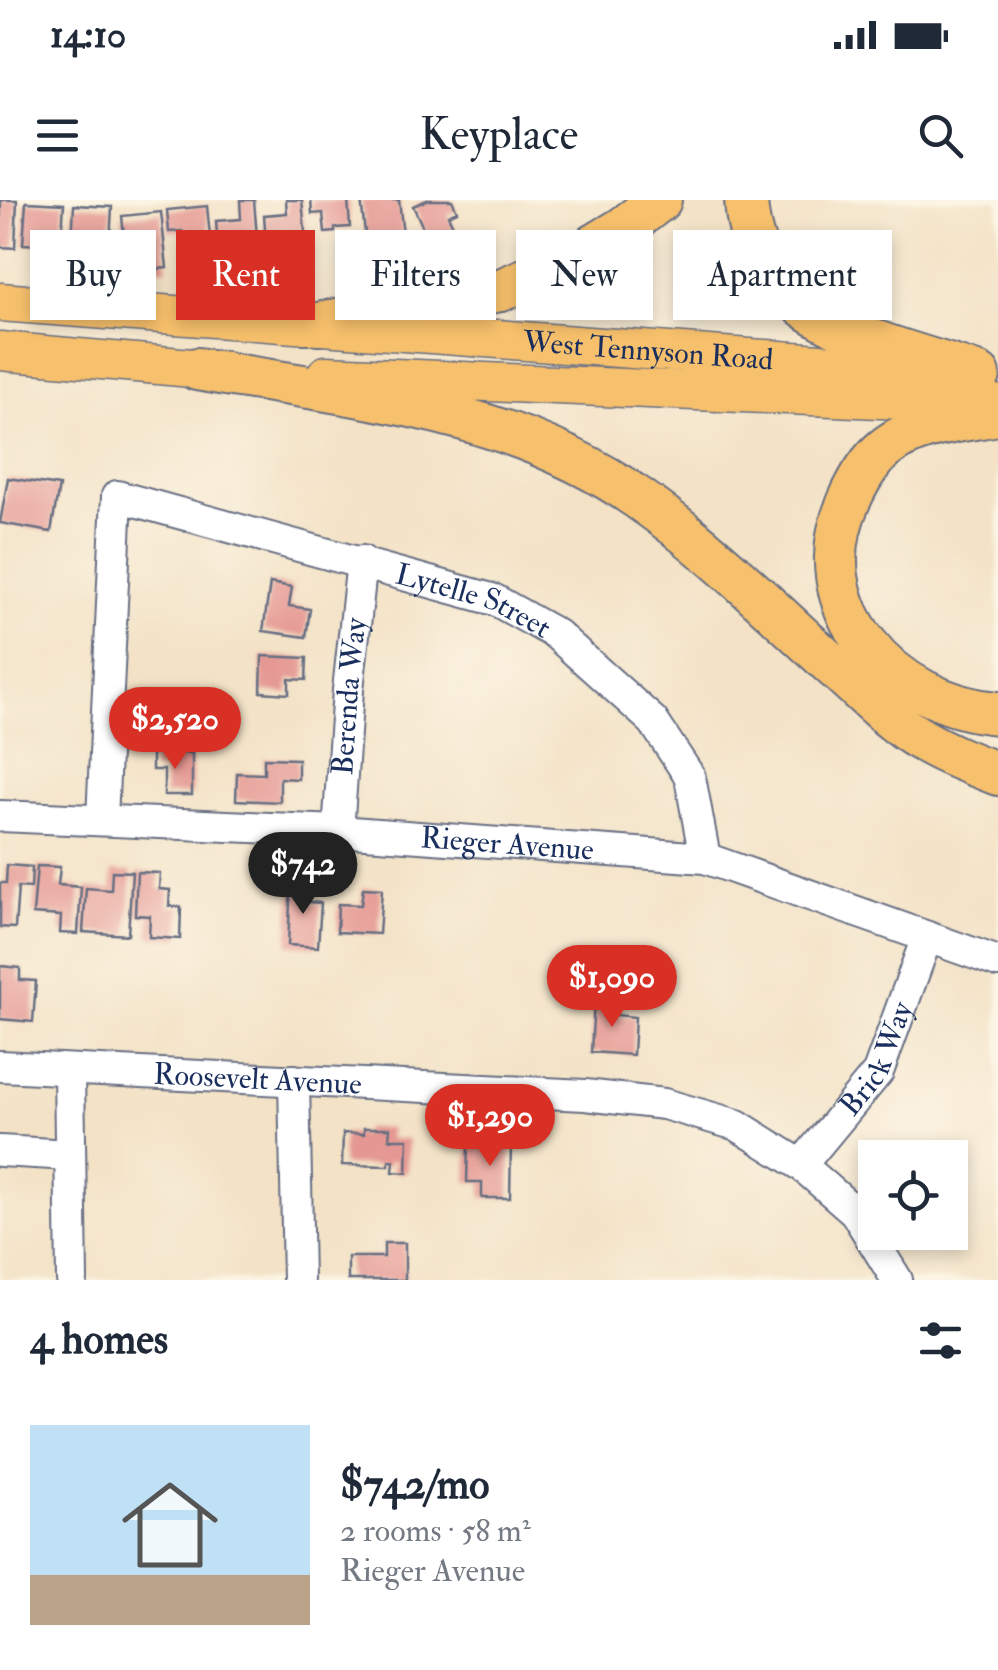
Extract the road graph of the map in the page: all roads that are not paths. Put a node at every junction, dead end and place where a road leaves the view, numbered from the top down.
1 (660, 200) edge
2 (746, 200) edge
3 (0, 302) edge
4 (319, 324) junction
5 (0, 350) edge
6 (197, 369) junction
7 (992, 385) edge
8 (998, 414) edge
9 (362, 561) junction
10 (998, 713) edge
11 (998, 774) edge
12 (0, 816) edge
13 (102, 819) junction
14 (338, 831) junction
15 (705, 858) junction
16 (927, 937) junction
17 (998, 962) edge
18 (0, 1066) edge
19 (69, 1070) junction
20 (294, 1080) junction
21 (0, 1151) edge
22 (70, 1155) junction
23 (802, 1165) junction
24 (72, 1280) edge
25 (298, 1280) edge
26 (897, 1280) edge

1 - 4 highway
2 - 7 highway
3 - 4 main road, West Tennyson Road
4 - 7 main road, West Tennyson Road
5 - 6 main road, West Tennyson Road
6 - 7 main road, West Tennyson Road
6 - 11 highway
8 - 10 highway
9 - 13 street, Lytelle Street
9 - 14 street, Berenda Way
9 - 15 street, Lytelle Street
12 - 13 street, Rieger Avenue
13 - 14 street, Rieger Avenue
14 - 15 street, Rieger Avenue
15 - 16 street, Rieger Avenue
16 - 17 street, Rieger Avenue
16 - 23 street, Brick Way
18 - 19 street, Roosevelt Avenue
19 - 20 street, Roosevelt Avenue
19 - 22 street
20 - 23 street, Roosevelt Avenue
20 - 25 street
21 - 22 street
22 - 24 street
23 - 26 street, Roosevelt Avenue

